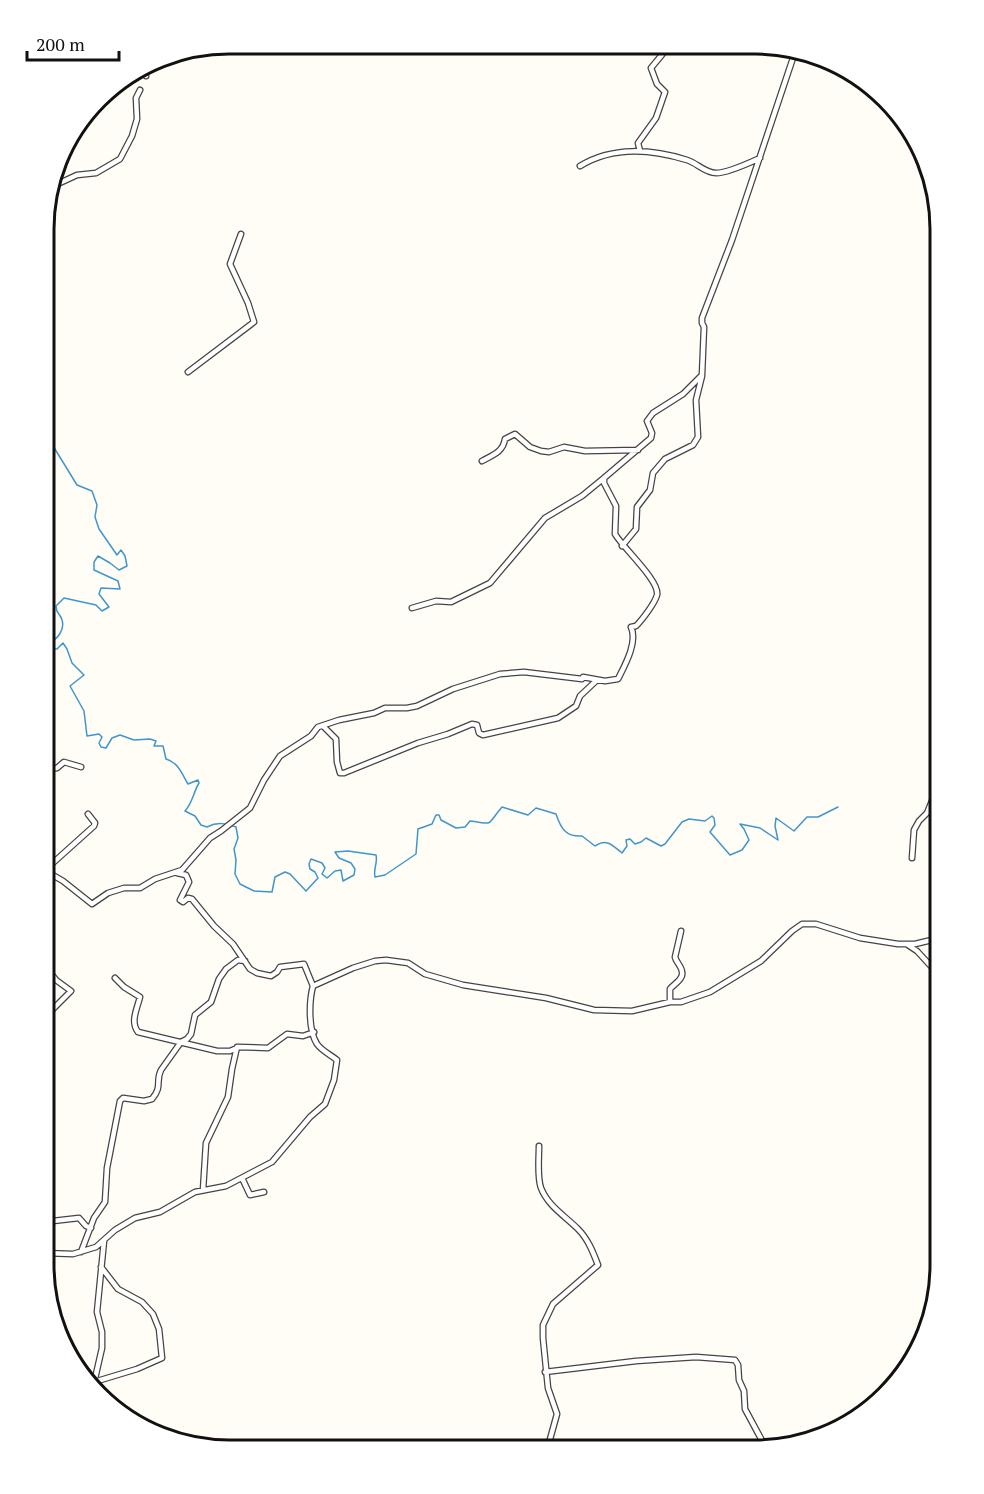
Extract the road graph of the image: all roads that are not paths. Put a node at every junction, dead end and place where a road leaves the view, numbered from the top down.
1 (663, 54) edge
2 (793, 58) edge
3 (140, 90) dead end
4 (640, 151) junction
5 (760, 158) junction
6 (580, 166) dead end
7 (60, 183) edge
8 (241, 234) dead end
9 (188, 372) dead end
10 (702, 375) junction
11 (638, 450) junction
12 (482, 461) dead end
13 (604, 478) junction
14 (622, 546) junction
15 (412, 608) dead end
16 (597, 680) junction
17 (324, 726) junction
18 (81, 767) dead end
19 (54, 768) edge
20 (930, 806) edge
21 (88, 814) dead end
22 (912, 858) dead end
23 (54, 861) edge
24 (177, 873) junction
25 (54, 876) edge
26 (681, 931) dead end
27 (930, 940) edge
28 (908, 945) junction
29 (239, 953) junction
30 (238, 960) junction
31 (245, 961) junction
32 (930, 965) edge
33 (54, 978) edge
34 (115, 978) dead end
35 (313, 986) junction
36 (670, 1002) junction
37 (54, 1008) edge
38 (314, 1032) junction
39 (181, 1042) junction
40 (237, 1048) junction
41 (539, 1146) dead end
42 (242, 1178) junction
43 (203, 1190) junction
44 (264, 1192) dead end
45 (54, 1221) edge
46 (91, 1228) junction
47 (104, 1241) junction
48 (81, 1252) junction
49 (54, 1253) edge
50 (100, 1268) junction
51 (545, 1372) junction
52 (95, 1377) edge
53 (99, 1381) edge
54 (550, 1440) edge
55 (762, 1440) edge

1 - 4 street
2 - 5 street
3 - 7 street
4 - 5 street
4 - 6 street
5 - 10 street
8 - 9 street
10 - 11 street
10 - 14 street
11 - 12 street
11 - 13 street
13 - 14 street
13 - 15 street
14 - 16 street
16 - 17 street
16 - 17 street
17 - 24 street
18 - 19 street
20 - 22 street
21 - 23 street
24 - 25 street
24 - 29 street
26 - 36 street
27 - 28 street
28 - 32 street
28 - 36 street
29 - 30 street
29 - 31 street
30 - 31 street
30 - 39 street
31 - 35 street
33 - 37 street
34 - 39 street
35 - 36 street
35 - 38 street
38 - 40 street
38 - 42 street
39 - 40 street
39 - 46 street
40 - 43 street
41 - 51 street
42 - 43 street
42 - 44 street
43 - 47 street
45 - 46 street
46 - 48 street
47 - 48 street
47 - 50 street
48 - 49 street
50 - 52 street
50 - 53 street
51 - 54 street
51 - 55 street

